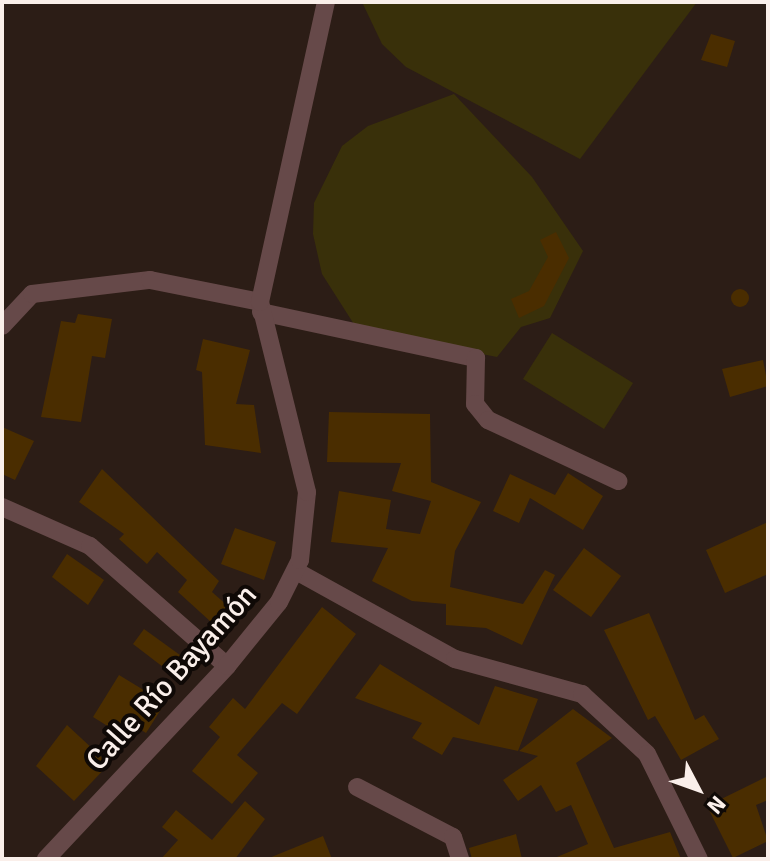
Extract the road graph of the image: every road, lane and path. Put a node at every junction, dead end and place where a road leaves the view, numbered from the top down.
1 (326, 2) edge
2 (260, 307) junction
3 (2, 326) edge
4 (618, 481) dead end
5 (2, 507) edge
6 (296, 571) junction
7 (227, 666) junction
8 (357, 787) dead end
9 (46, 859) edge
10 (460, 859) edge
11 (699, 859) edge

1 - 2 street, Calle Río Bayamón
2 - 3 street
2 - 4 street
2 - 6 street, Calle Río Bayamón
5 - 7 street
6 - 7 street, Calle Río Bayamón
6 - 11 street
7 - 9 street, Calle Río Bayamón
8 - 10 street

